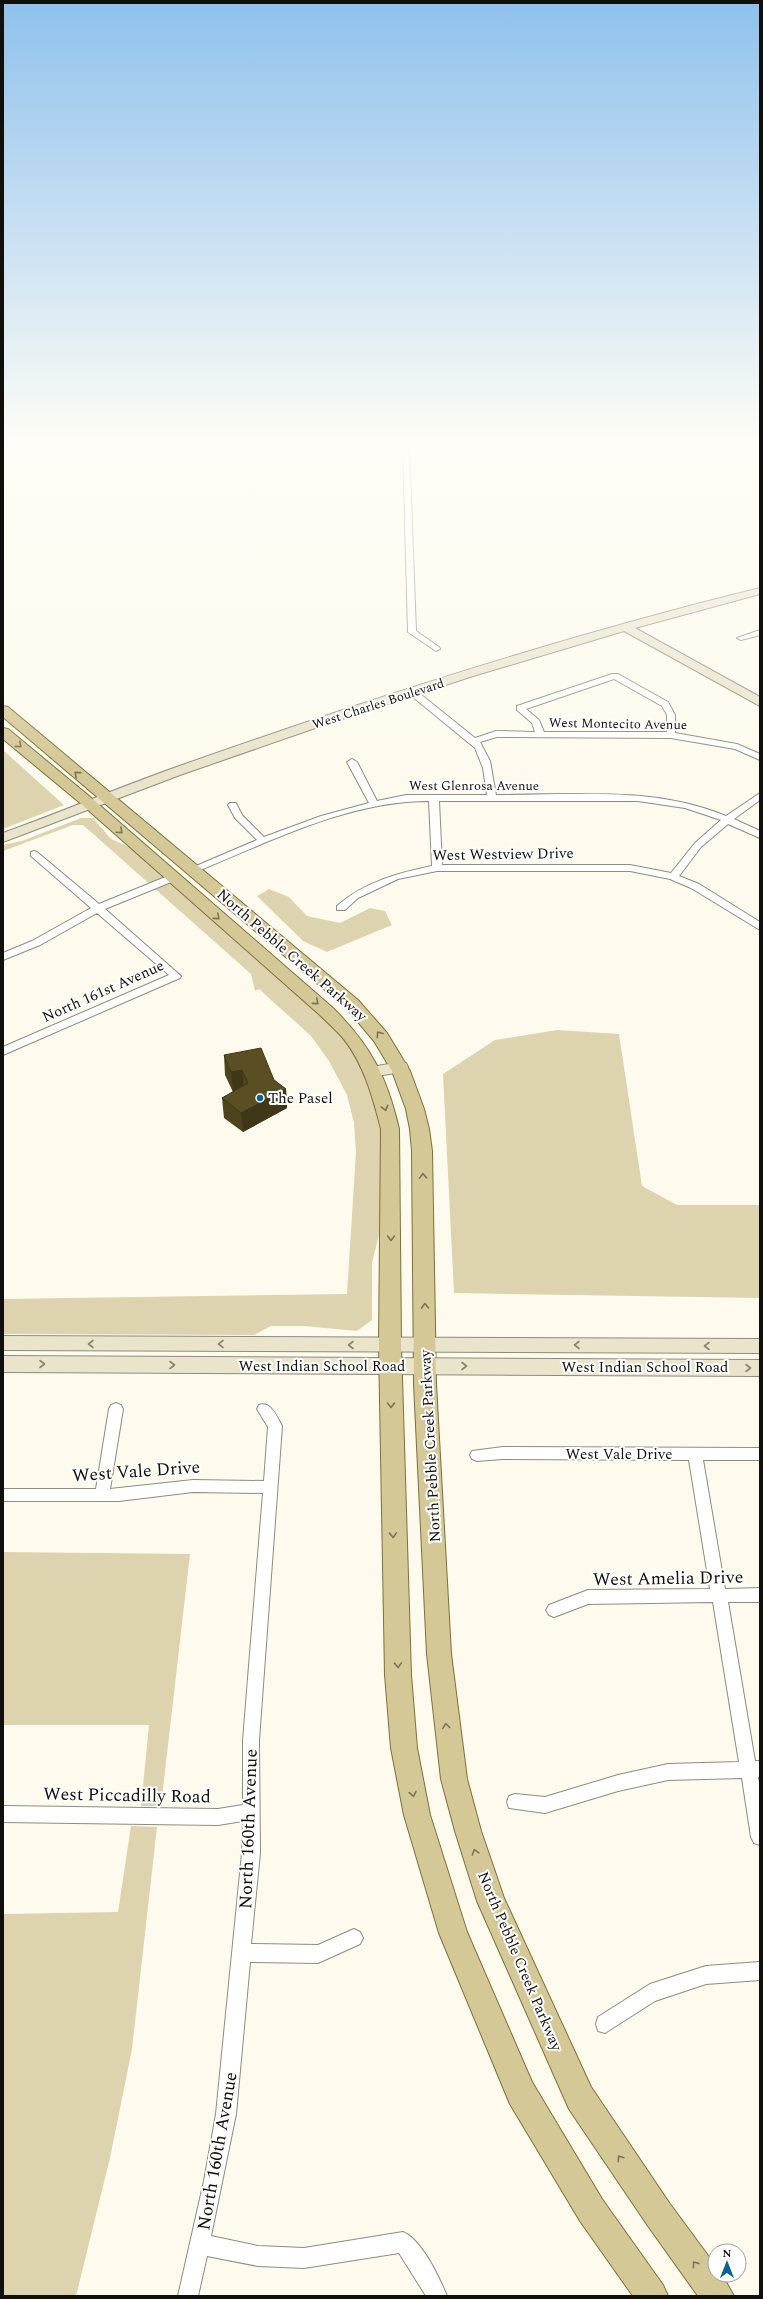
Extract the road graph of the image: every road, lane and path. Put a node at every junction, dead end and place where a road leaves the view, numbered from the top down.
1 (409, 553) edge
2 (760, 591) edge
3 (626, 627) junction
4 (760, 632) edge
5 (741, 638) dead end
6 (436, 649) dead end
7 (410, 692) junction
8 (760, 702) edge
9 (3, 710) edge
10 (3, 732) edge
11 (540, 734) junction
12 (671, 735) junction
13 (474, 741) junction
14 (760, 757) edge
15 (352, 762) dead end
16 (760, 796) edge
17 (107, 798) junction
18 (434, 798) junction
19 (492, 798) junction
20 (374, 803) junction
21 (90, 805) junction
22 (233, 805) dead end
23 (728, 819) junction
24 (760, 835) edge
25 (3, 838) edge
26 (263, 841) junction
27 (34, 854) dead end
28 (437, 868) junction
29 (194, 869) junction
30 (673, 877) junction
31 (172, 878) junction
32 (98, 908) junction
33 (342, 908) dead end
34 (760, 927) edge
35 (3, 957) edge
36 (3, 1051) edge
37 (400, 1067) junction
38 (372, 1072) junction
39 (3, 1343) edge
40 (760, 1346) edge
41 (391, 1356) junction
42 (425, 1356) junction
43 (3, 1364) edge
44 (760, 1368) edge
45 (116, 1409) dead end
46 (264, 1409) dead end
47 (695, 1454) junction
48 (760, 1454) edge
49 (477, 1455) dead end
50 (270, 1487) junction
51 (3, 1495) edge
52 (102, 1495) junction
53 (760, 1595) edge
54 (720, 1597) junction
55 (554, 1610) dead end
56 (754, 1769) edge
57 (515, 1802) dead end
58 (250, 1812) junction
59 (3, 1814) edge
60 (760, 1837) edge
61 (354, 1938) dead end
62 (241, 1953) junction
63 (760, 1971) edge
64 (605, 2024) dead end
65 (200, 2244) junction
66 (188, 2296) edge
67 (437, 2296) edge
68 (652, 2296) edge
69 (718, 2296) edge

1 - 6 street
2 - 3 street, West Charles Boulevard
3 - 7 street, West Charles Boulevard
3 - 8 street
4 - 5 street
7 - 13 street
7 - 17 street, West Charles Boulevard
17 -> 9 main road, North Pebble Creek Parkway
10 -> 21 main road, North Pebble Creek Parkway
11 - 12 street, West Montecito Avenue
11 - 12 street
11 - 13 street, West Montecito Avenue
12 - 14 street, West Montecito Avenue
13 - 19 street
15 - 20 street
16 - 23 street
17 - 21 street, West Charles Boulevard
17 - 29 main road, North Pebble Creek Parkway
18 - 19 street, West Glenrosa Avenue
18 - 20 street, West Glenrosa Avenue
18 - 28 street
19 - 23 street, West Glenrosa Avenue
20 - 26 street, West Glenrosa Avenue
21 - 25 street, West Charles Boulevard
21 -> 31 main road, North Pebble Creek Parkway
22 - 26 street
23 - 24 street, West Glenrosa Avenue
23 - 30 street
26 - 29 street, West Glenrosa Avenue
27 - 32 street, North 161st Avenue
28 - 30 street, West Westview Drive
28 - 33 street, West Westview Drive
37 -> 29 main road, North Pebble Creek Parkway
30 - 34 street, West Westview Drive
31 - 32 street
31 -> 38 main road, North Pebble Creek Parkway
32 - 35 street
32 - 36 street, North 161st Avenue
37 - 38 street
42 -> 37 main road, North Pebble Creek Parkway
38 -> 41 main road, North Pebble Creek Parkway
41 -> 39 street, West Indian School Road
40 -> 42 street, West Indian School Road
41 - 42 street, West Indian School Road
43 -> 41 street, West Indian School Road
41 -> 68 main road, North Pebble Creek Parkway
42 -> 44 street, West Indian School Road
69 -> 42 main road, North Pebble Creek Parkway
45 - 52 street
46 - 50 street, North 160th Avenue
47 - 48 street, West Vale Drive
47 - 49 street, West Vale Drive
47 - 54 street
50 - 52 street, West Vale Drive
50 - 58 street, North 160th Avenue
51 - 52 street, West Vale Drive
53 - 54 street, West Amelia Drive
54 - 55 street, West Amelia Drive
54 - 56 street
56 - 57 street
56 - 60 street
58 - 59 street, West Piccadilly Road
58 - 62 street, North 160th Avenue
61 - 62 street
62 - 65 street, North 160th Avenue
63 - 64 street
65 - 66 street, North 160th Avenue
65 - 67 street

